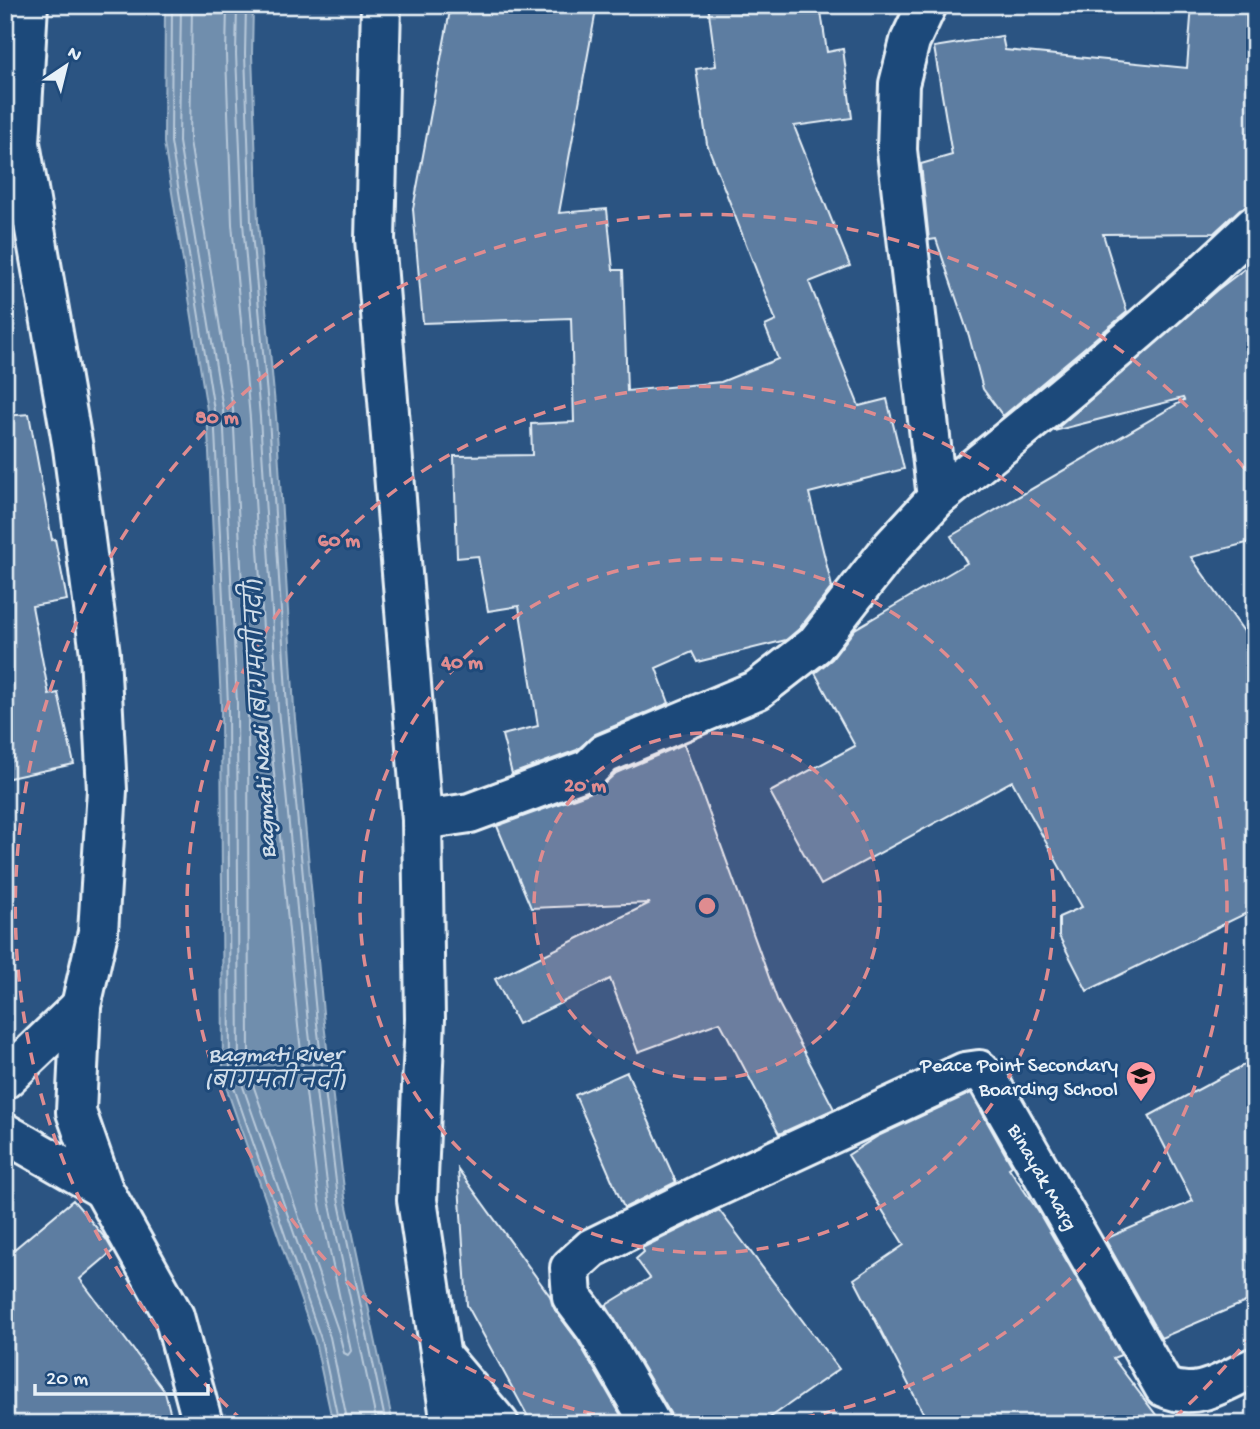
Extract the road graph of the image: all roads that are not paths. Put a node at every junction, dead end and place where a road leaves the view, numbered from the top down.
1 (28, 5) edge
2 (381, 5) edge
3 (927, 5) edge
4 (1255, 226) edge
5 (937, 498) junction
6 (422, 820) junction
7 (81, 1006) junction
8 (5, 1079) edge
9 (5, 1133) edge
10 (103, 1189) junction
11 (442, 1357) junction
12 (1255, 1367) edge
13 (203, 1424) edge
14 (451, 1424) edge
15 (499, 1424) edge
16 (651, 1424) edge

1 - 7 street
2 - 6 street
3 - 5 street
4 - 5 street
5 - 6 street
6 - 11 street
7 - 8 street
7 - 10 street
9 - 10 street
10 - 13 street
11 - 14 street
11 - 15 street
12 - 16 street, Binayak Marg

